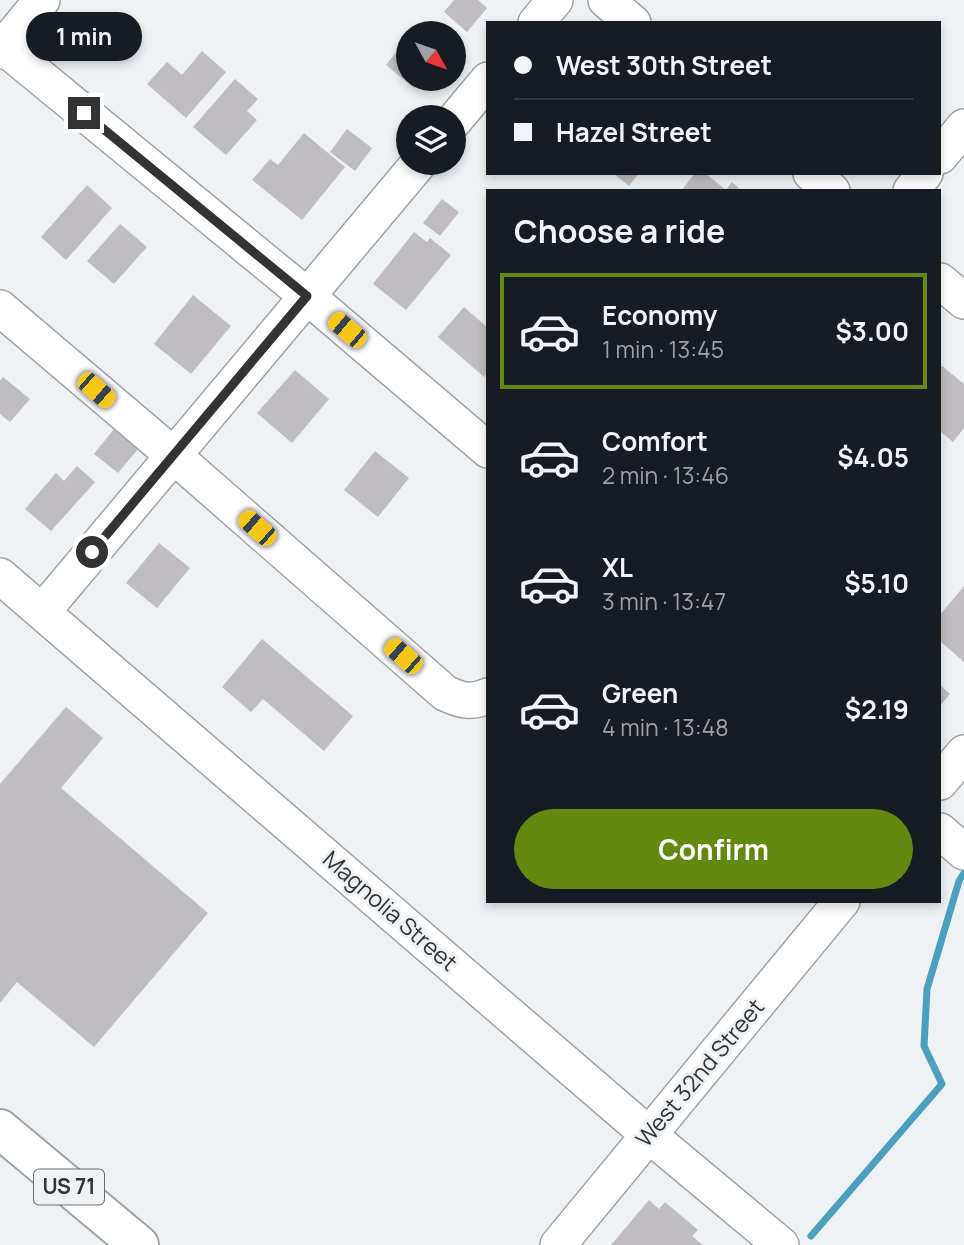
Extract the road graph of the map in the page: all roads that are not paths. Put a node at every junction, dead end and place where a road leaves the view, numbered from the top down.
1 (42, 0) edge
2 (555, 0) edge
3 (606, 0) edge
4 (538, 21) edge
5 (631, 21) edge
6 (1, 47) edge
7 (486, 82) edge
8 (466, 106) edge
9 (964, 128) edge
10 (941, 155) edge
11 (409, 175) edge
12 (813, 175) edge
13 (923, 175) edge
14 (830, 189) edge
15 (913, 189) edge
16 (941, 282) edge
17 (307, 296) junction
18 (964, 301) edge
19 (0, 307) edge
20 (486, 448) edge
21 (173, 455) junction
22 (0, 576) edge
23 (43, 611) junction
24 (486, 697) edge
25 (964, 753) edge
26 (941, 781) edge
27 (941, 832) edge
28 (964, 852) edge
29 (840, 903) edge
30 (0, 1129) edge
31 (649, 1135) junction
32 (139, 1245) edge
33 (558, 1245) edge
34 (781, 1245) edge

1 - 6 street
2 - 4 street
3 - 5 street
6 - 17 street
7 - 8 street
9 - 10 street
11 - 17 street
12 - 14 street
13 - 15 street
16 - 18 street
17 - 20 street
17 - 21 street
19 - 21 street
21 - 23 street
21 - 24 street
22 - 23 street, Magnolia Street
23 - 31 street, Magnolia Street
25 - 26 street
27 - 28 street
29 - 31 street, West 32nd Street
30 - 32 main road, US 71
31 - 33 street, West 32nd Street
31 - 34 street, Magnolia Street

